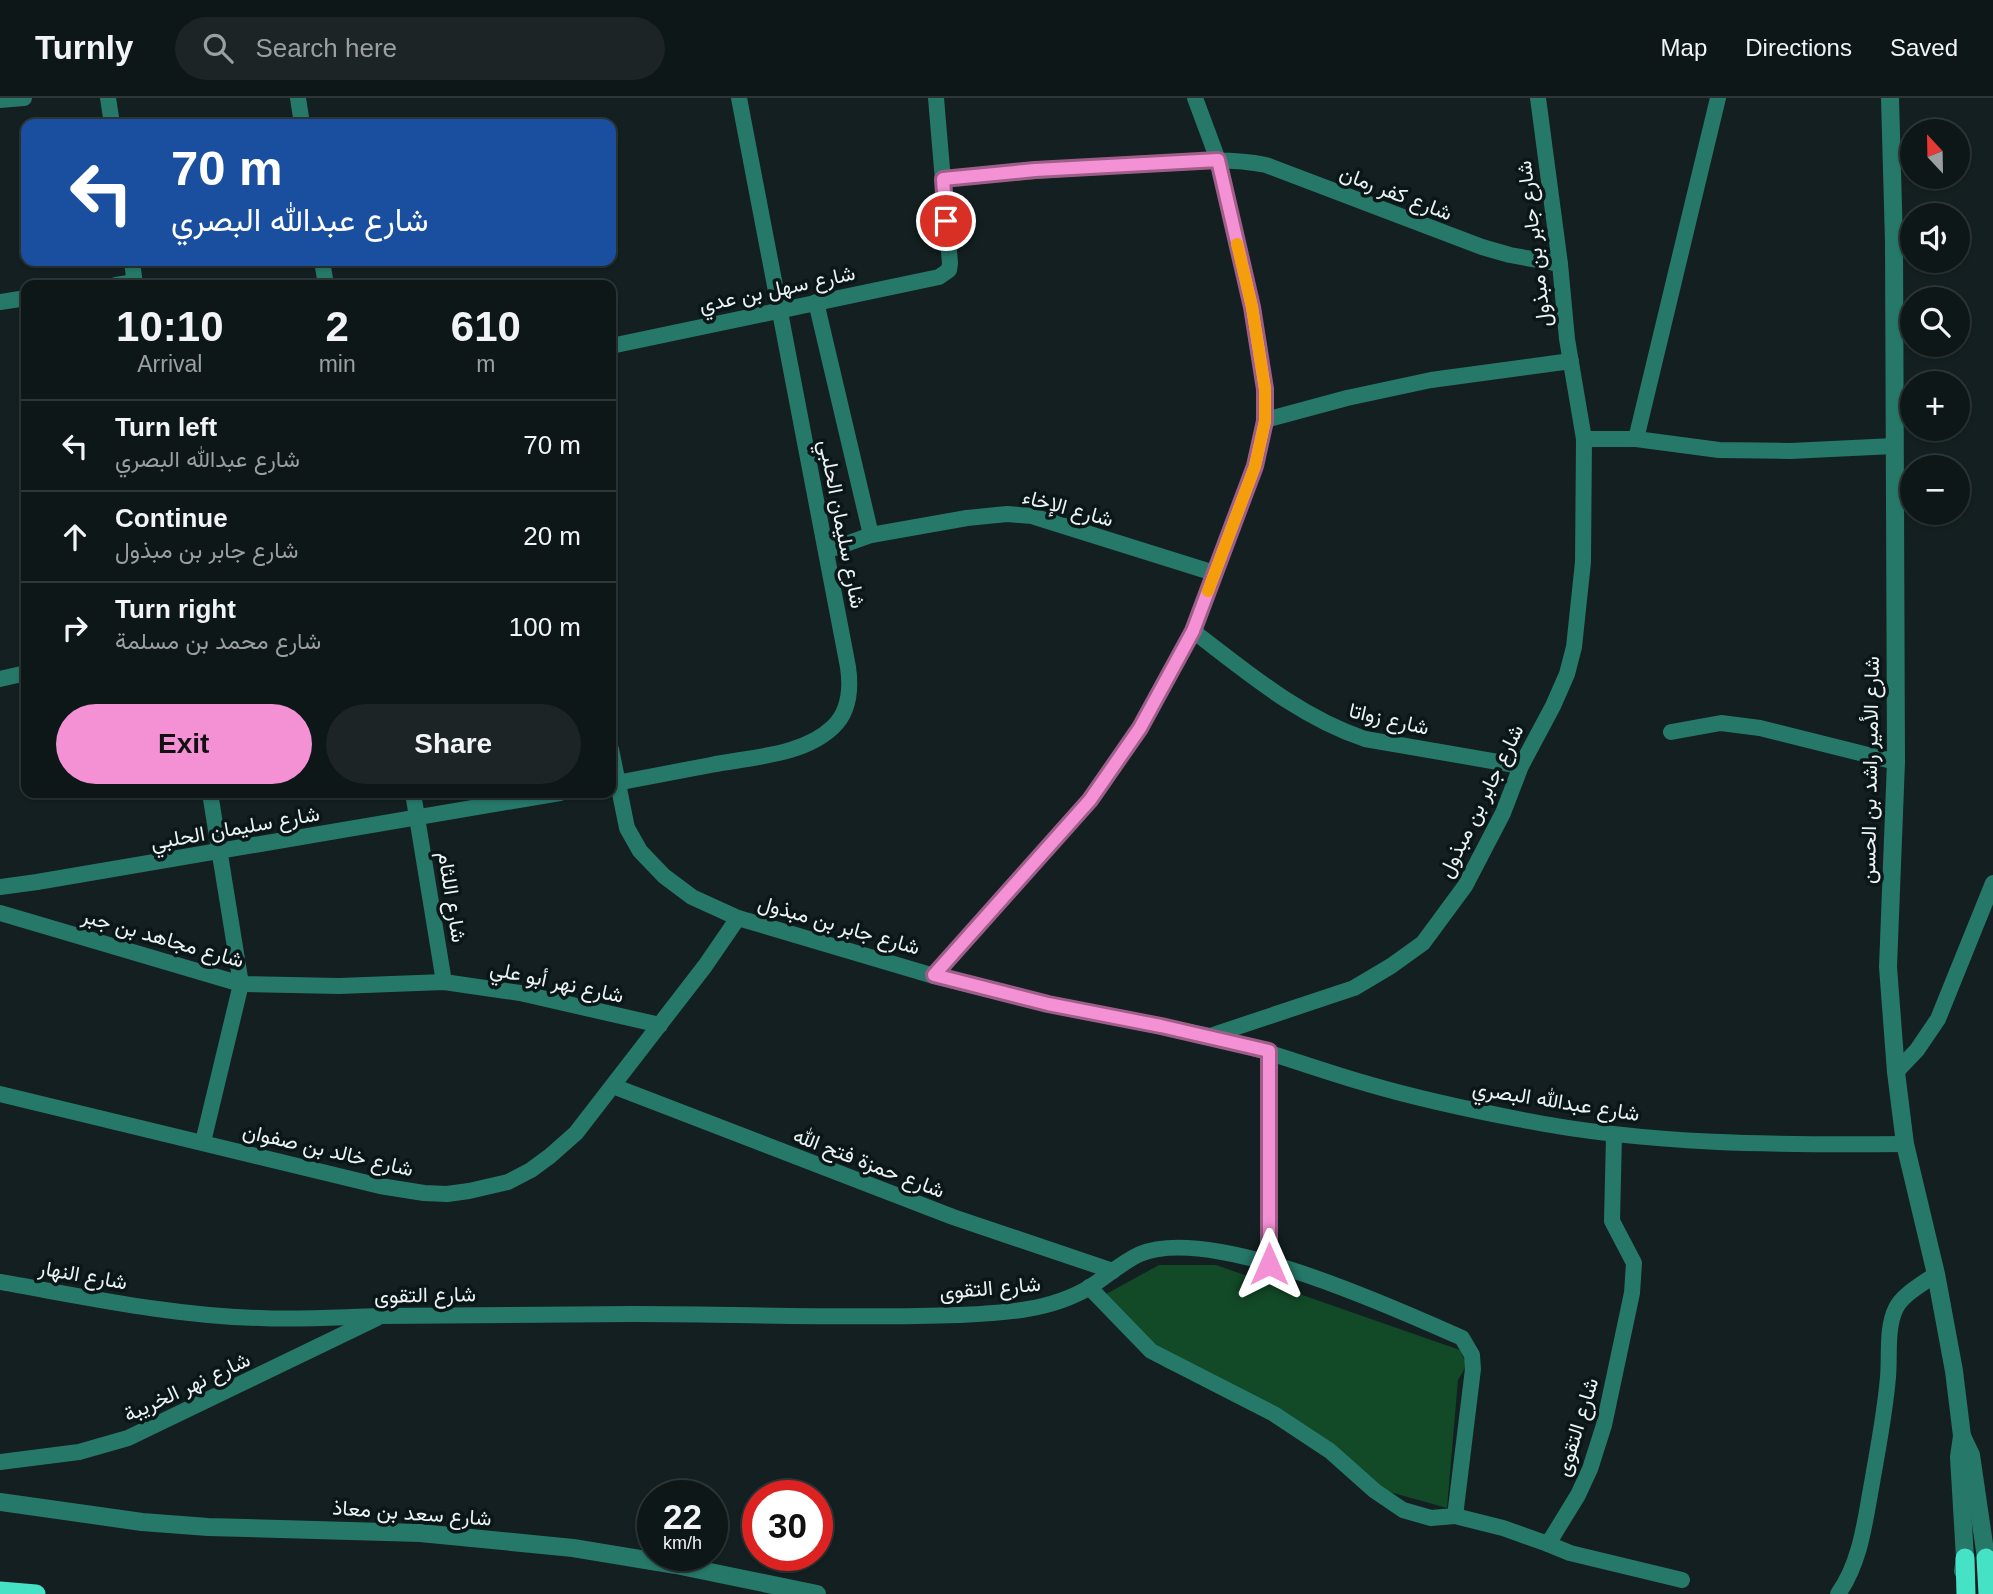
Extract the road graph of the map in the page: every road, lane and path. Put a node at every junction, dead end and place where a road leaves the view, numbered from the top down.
1 (24, 98) edge
2 (108, 98) edge
3 (298, 98) edge
4 (739, 98) edge
5 (936, 98) edge
6 (1195, 98) edge
7 (1538, 98) edge
8 (1718, 98) edge
9 (1890, 98) edge
10 (0, 100) edge
11 (111, 119) edge
12 (301, 119) edge
13 (1218, 160) junction
14 (943, 179) junction
15 (1560, 264) junction
16 (21, 299) edge
17 (0, 302) edge
18 (816, 302) junction
19 (779, 312) junction
20 (616, 345) edge
21 (1571, 361) junction
22 (1265, 421) junction
23 (1584, 439) junction
24 (1636, 439) junction
25 (1894, 446) junction
26 (871, 535) junction
27 (826, 551) junction
28 (1214, 573) junction
29 (1193, 631) junction
30 (21, 674) edge
31 (0, 679) edge
32 (1671, 732) dead end
33 (1896, 762) junction
34 (1521, 766) junction
35 (616, 783) edge
36 (616, 790) edge
37 (211, 798) edge
38 (414, 798) edge
39 (532, 798) edge
40 (418, 818) junction
41 (221, 851) junction
42 (1993, 883) edge
43 (0, 887) edge
44 (0, 913) edge
45 (737, 918) junction
46 (934, 975) junction
47 (444, 982) junction
48 (241, 984) junction
49 (660, 1025) junction
50 (1210, 1036) junction
51 (1269, 1051) junction
52 (1896, 1072) junction
53 (613, 1086) junction
54 (0, 1094) edge
55 (1614, 1135) junction
56 (203, 1142) junction
57 (1905, 1144) junction
58 (1269, 1264) junction
59 (1113, 1271) junction
60 (1936, 1274) junction
61 (0, 1282) edge
62 (1089, 1287) junction
63 (160, 1310) joint
64 (382, 1316) junction
65 (1962, 1436) junction
66 (0, 1462) edge
67 (0, 1502) edge
68 (1455, 1516) junction
69 (1548, 1544) junction
70 (1965, 1558) junction
71 (1990, 1563) edge
72 (1682, 1580) dead end
73 (0, 1591) edge
74 (36, 1594) edge
75 (817, 1594) edge
76 (1838, 1594) edge
77 (1959, 1594) edge
78 (1966, 1594) edge
79 (1988, 1594) edge

1 - 10 street
2 - 11 street
3 - 12 street
4 - 19 street, شارع سليمان الحلبي
5 - 14 street
6 - 13 street
7 - 15 street, شارع جابر بن مبذول
8 - 24 street
9 - 25 street, شارع الأمير راشد بن الحسن
13 - 14 street, شارع كفر رمان
13 - 15 street, شارع كفر رمان
13 - 22 street
14 - 18 street, شارع سهل بن عدي
15 - 21 street, شارع جابر بن مبذول
16 - 17 street
18 - 19 street, شارع سهل بن عدي
18 - 26 street
19 - 20 street, شارع سهل بن عدي
19 - 27 street, شارع سليمان الحلبي
21 - 22 street
21 - 23 street, شارع جابر بن مبذول
22 - 28 street
23 - 24 street
23 - 34 street, شارع جابر بن مبذول
24 - 25 street
25 - 33 street, شارع الأمير راشد بن الحسن
26 - 27 street, شارع الإخاء
26 - 28 street, شارع الإخاء
27 - 35 street, شارع سليمان الحلبي
28 - 29 street
29 - 34 street, شارع زواتا
29 - 46 street
30 - 31 street
32 - 33 street
33 - 52 street, شارع الأمير راشد بن الحسن
34 - 50 street, شارع جابر بن مبذول
36 - 45 street, شارع جابر بن مبذول
37 - 41 street
38 - 40 street, شارع اللثام
39 - 40 street, شارع سليمان الحلبي
40 - 41 street, شارع سليمان الحلبي
40 - 47 street, شارع اللثام
41 - 43 street, شارع سليمان الحلبي
41 - 48 street
42 - 52 street
44 - 48 street, شارع مجاهد بن جبر
45 - 46 street, شارع جابر بن مبذول
45 - 49 street, شارع خالد بن صفوان
46 - 50 street, شارع جابر بن مبذول
47 - 48 street, شارع مجاهد بن جبر
47 - 49 street, شارع نهر أبو علي
48 - 56 street
49 - 53 street, شارع خالد بن صفوان
50 - 51 street, شارع عبدالله البصري
51 - 55 street, شارع عبدالله البصري
51 - 58 street
52 - 57 street, شارع الأمير راشد بن الحسن
53 - 56 street, شارع خالد بن صفوان
53 - 59 street, شارع حمزة فتح الله
54 - 56 street, شارع خالد بن صفوان
55 - 57 street, شارع عبدالله البصري
55 - 69 street, شارع التقوى
57 - 60 street, شارع الأمير راشد بن الحسن
58 - 59 street, شارع التقوى
58 - 68 street, شارع التقوى
59 - 62 street, شارع التقوى
60 - 65 street, شارع الأمير راشد بن الحسن
60 - 76 street
61 - 63 street, شارع النهار
62 - 64 street, شارع التقوى
62 - 68 street
63 - 64 street, شارع التقوى
64 - 66 street, شارع نهر الخريبة
65 - 70 street, شارع الأمير راشد بن الحسن
65 - 71 street, شارع الأمير راشد بن الحسن
67 - 75 street, شارع سعد بن معاذ
68 - 69 street
69 - 72 street
70 - 77 street
70 - 78 highway
71 - 79 highway
73 - 74 highway

